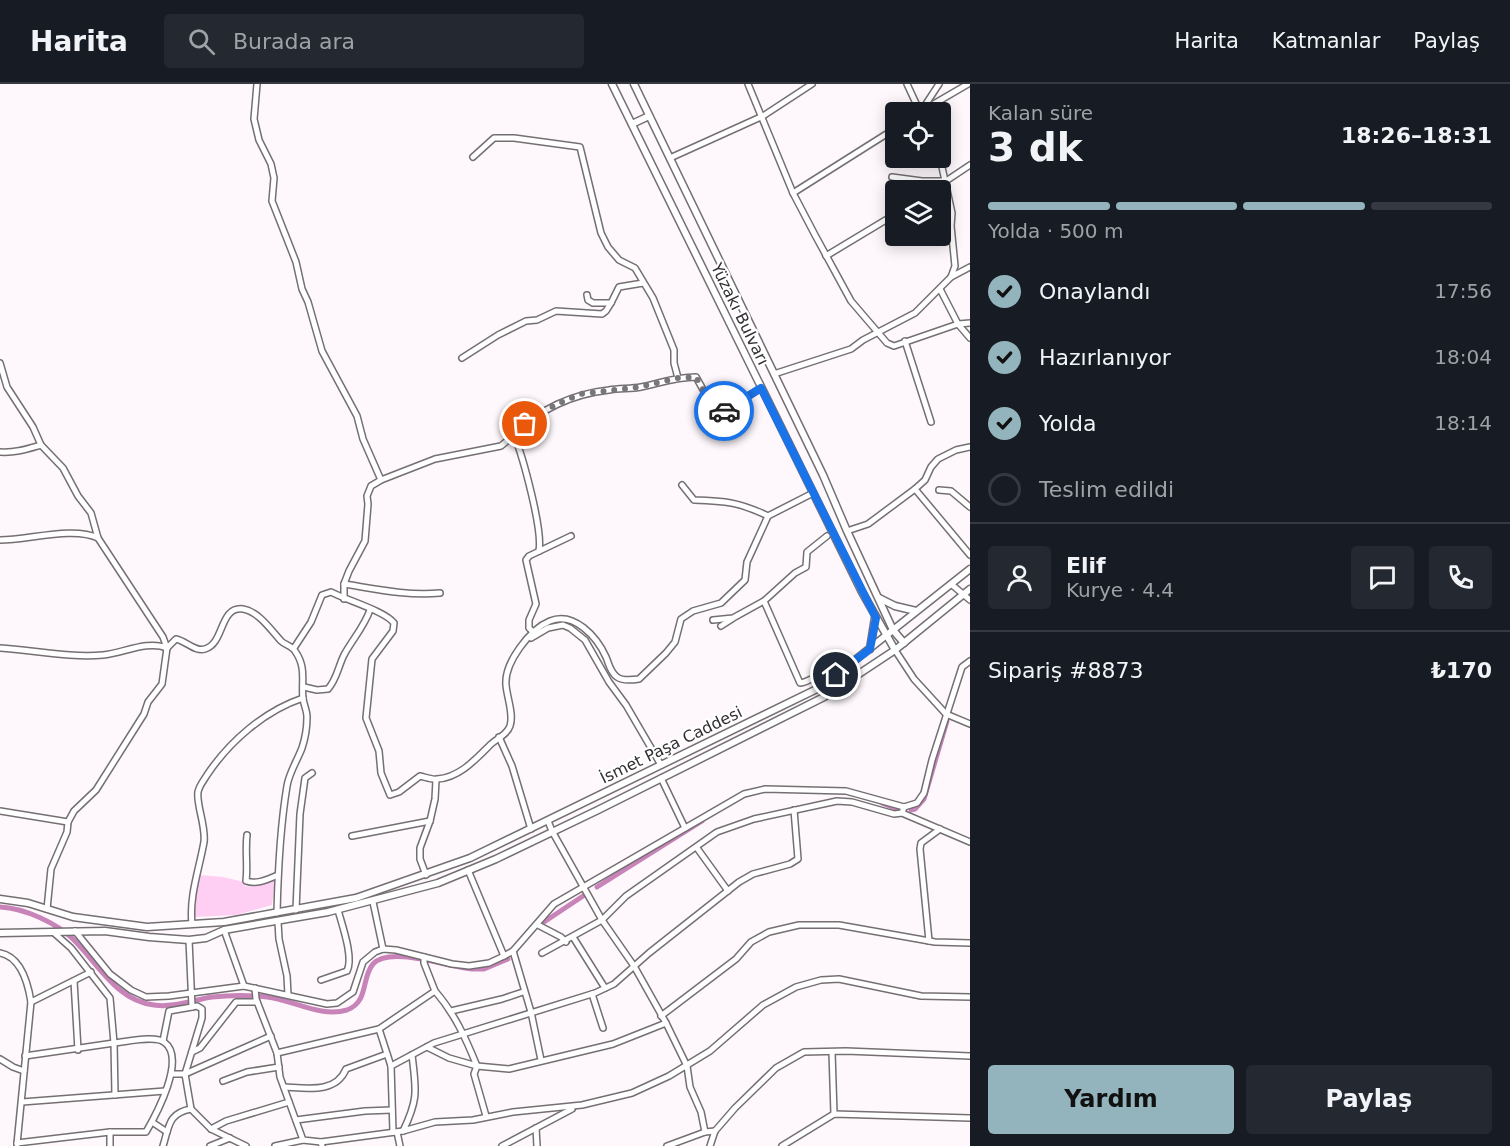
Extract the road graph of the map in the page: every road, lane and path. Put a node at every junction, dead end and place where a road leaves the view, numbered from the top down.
1 (257, 84) edge
2 (612, 84) edge
3 (634, 84) edge
4 (748, 84) edge
5 (812, 84) edge
6 (907, 84) edge
7 (939, 84) edge
8 (968, 84) edge
9 (915, 102) edge
10 (927, 102) edge
11 (937, 102) edge
12 (649, 116) junction
13 (763, 116) junction
14 (632, 124) junction
15 (885, 135) edge
16 (473, 157) dead end
17 (670, 158) junction
18 (970, 165) edge
19 (892, 177) dead end
20 (910, 180) edge
21 (948, 180) edge
22 (793, 193) junction
23 (951, 208) edge
24 (885, 221) edge
25 (951, 226) edge
26 (951, 226) edge
27 (826, 256) junction
28 (970, 267) edge
29 (951, 277) junction
30 (643, 283) junction
31 (940, 289) junction
32 (587, 295) dead end
33 (611, 303) junction
34 (970, 323) edge
35 (958, 324) junction
36 (879, 332) junction
37 (970, 338) edge
38 (905, 341) junction
39 (462, 358) dead end
40 (0, 363) edge
41 (774, 374) junction
42 (678, 378) junction
43 (761, 388) junction
44 (931, 422) dead end
45 (514, 435) junction
46 (41, 445) junction
47 (970, 447) edge
48 (0, 452) edge
49 (381, 480) junction
50 (682, 485) dead end
51 (915, 489) junction
52 (939, 490) dead end
53 (813, 493) junction
54 (970, 507) edge
55 (768, 516) junction
56 (847, 531) junction
57 (571, 536) dead end
58 (827, 536) dead end
59 (98, 538) junction
60 (0, 540) edge
61 (539, 551) junction
62 (970, 555) edge
63 (970, 569) edge
64 (344, 584) junction
65 (951, 584) junction
66 (970, 589) edge
67 (440, 593) dead end
68 (963, 594) junction
69 (879, 598) junction
70 (344, 599) junction
71 (970, 600) edge
72 (764, 601) junction
73 (370, 610) junction
74 (916, 611) junction
75 (733, 618) junction
76 (876, 618) junction
77 (713, 620) dead end
78 (722, 626) dead end
79 (893, 630) junction
80 (533, 632) junction
81 (886, 636) junction
82 (528, 640) junction
83 (904, 643) junction
84 (0, 648) edge
85 (167, 648) junction
86 (294, 648) junction
87 (870, 649) junction
88 (895, 651) junction
89 (970, 661) edge
90 (963, 667) junction
91 (970, 671) edge
92 (836, 675) junction
93 (304, 687) junction
94 (303, 698) junction
95 (946, 714) junction
96 (969, 723) edge
97 (499, 737) junction
98 (661, 765) junction
99 (312, 773) dead end
100 (661, 778) junction
101 (436, 780) junction
102 (794, 810) junction
103 (903, 810) junction
104 (0, 811) edge
105 (430, 821) junction
106 (548, 821) junction
107 (68, 822) junction
108 (685, 828) junction
109 (531, 829) junction
110 (940, 830) junction
111 (552, 831) junction
112 (247, 835) dead end
113 (352, 836) dead end
114 (970, 842) edge
115 (697, 848) junction
116 (468, 870) junction
117 (278, 875) junction
118 (426, 875) junction
119 (584, 886) junction
120 (728, 891) junction
121 (0, 899) edge
122 (373, 902) junction
123 (47, 909) junction
124 (296, 910) junction
125 (338, 910) junction
126 (277, 913) junction
127 (602, 920) junction
128 (278, 922) junction
129 (192, 924) junction
130 (173, 925) junction
131 (538, 925) junction
132 (224, 930) junction
133 (53, 931) junction
134 (75, 931) junction
135 (0, 933) edge
136 (573, 937) junction
137 (175, 939) junction
138 (189, 940) junction
139 (929, 941) junction
140 (566, 942) junction
141 (970, 943) edge
142 (383, 949) junction
143 (513, 951) junction
144 (0, 953) edge
145 (542, 953) dead end
146 (504, 956) junction
147 (424, 960) junction
148 (634, 966) junction
149 (91, 972) junction
150 (321, 980) dead end
151 (74, 981) junction
152 (244, 987) junction
153 (605, 988) junction
154 (435, 991) junction
155 (524, 992) junction
156 (592, 994) junction
157 (256, 996) junction
158 (288, 996) junction
159 (970, 997) edge
160 (192, 1001) junction
161 (31, 1002) junction
162 (451, 1011) junction
163 (531, 1012) junction
164 (662, 1016) junction
165 (666, 1023) junction
166 (603, 1028) dead end
167 (379, 1029) junction
168 (464, 1034) junction
169 (271, 1036) junction
170 (163, 1041) junction
171 (114, 1043) junction
172 (427, 1047) junction
173 (78, 1050) junction
174 (192, 1052) junction
175 (832, 1052) junction
176 (277, 1053) junction
177 (387, 1054) junction
178 (412, 1055) junction
179 (25, 1056) junction
180 (970, 1056) edge
181 (0, 1059) edge
182 (541, 1060) junction
183 (391, 1066) junction
184 (477, 1066) junction
185 (687, 1066) junction
186 (279, 1068) junction
187 (24, 1071) junction
188 (172, 1074) junction
189 (185, 1074) junction
190 (223, 1081) dead end
191 (284, 1087) junction
192 (165, 1091) junction
193 (115, 1095) junction
194 (22, 1102) junction
195 (289, 1102) junction
196 (582, 1105) junction
197 (190, 1109) junction
198 (392, 1110) junction
199 (834, 1114) junction
200 (486, 1116) junction
201 (970, 1118) edge
202 (296, 1120) junction
203 (152, 1122) junction
204 (536, 1128) junction
205 (211, 1129) junction
206 (715, 1131) junction
207 (111, 1132) junction
208 (167, 1132) junction
209 (398, 1132) junction
210 (705, 1132) junction
211 (220, 1133) junction
212 (230, 1138) junction
213 (303, 1140) junction
214 (322, 1144) edge
215 (17, 1145) edge
216 (110, 1146) edge
217 (163, 1146) edge
218 (210, 1146) edge
219 (246, 1146) edge
220 (275, 1146) edge
221 (400, 1146) edge
222 (502, 1146) edge
223 (537, 1146) edge
224 (667, 1146) edge
225 (710, 1146) edge
226 (782, 1146) edge

1 - 49 street
2 - 14 main road, Yüzakı Bulvarı
3 - 12 main road, Yüzakı Bulvarı
4 - 13 street
5 - 13 street
6 - 9 street
7 - 10 street
8 - 11 street
12 - 14 main road
12 - 17 main road, Yüzakı Bulvarı
13 - 17 street
13 - 22 street
14 - 43 main road, Yüzakı Bulvarı
15 - 22 street
16 - 30 street
17 - 41 main road, Yüzakı Bulvarı
18 - 21 street
19 - 20 street
22 - 27 street
23 - 26 street
24 - 27 street
25 - 29 street
27 - 36 street
28 - 29 street
29 - 31 street
30 - 33 street
30 - 42 street
31 - 35 street
31 - 36 street
32 - 33 street
33 - 39 street
34 - 35 street
35 - 37 street
35 - 38 street
36 - 38 street
36 - 41 street
38 - 44 street
40 - 46 street
41 - 56 main road, Yüzakı Bulvarı
42 - 43 street
42 - 45 street
43 - 53 main road, Yüzakı Bulvarı
45 - 49 street
45 - 61 street
46 - 48 street
46 - 59 street
47 - 51 street
49 - 64 street
50 - 55 street
51 - 56 street
51 - 62 street
52 - 54 street
53 - 55 street
53 - 76 main road, Yüzakı Bulvarı
55 - 80 street
56 - 69 main road, Yüzakı Bulvarı
57 - 61 street
58 - 72 street
59 - 60 street
59 - 85 street
61 - 80 street
63 - 65 main road, İsmet Paşa Caddesi
64 - 67 street
64 - 70 street
65 - 68 street
65 - 74 main road, İsmet Paşa Caddesi
66 - 68 main road
68 - 71 street
68 - 83 main road
69 - 74 main road
69 - 79 main road, Yüzakı Bulvarı
70 - 73 street
70 - 86 street
72 - 75 street
72 - 92 street
73 - 93 street
73 - 101 street
74 - 79 main road, İsmet Paşa Caddesi
75 - 77 street
75 - 78 street
76 - 81 main road, Yüzakı Bulvarı
76 - 87 main road
79 - 81 main road, İsmet Paşa Caddesi
79 - 83 main road, Yüzakı Bulvarı
80 - 82 street
81 - 87 main road, İsmet Paşa Caddesi
81 - 88 main road, Yüzakı Bulvarı
82 - 97 street
82 - 98 street
83 - 88 main road
84 - 85 street
85 - 86 street
85 - 107 street
86 - 93 street
87 - 92 main road, İsmet Paşa Caddesi
88 - 95 street
88 - 100 main road
89 - 90 street
90 - 91 street
90 - 95 street
92 - 98 main road, İsmet Paşa Caddesi
93 - 94 street
94 - 117 street
94 - 129 street
95 - 96 street
95 - 103 street
97 - 101 street
97 - 109 street
98 - 106 main road, İsmet Paşa Caddesi
99 - 124 street
100 - 108 street
100 - 111 main road
101 - 105 street
102 - 103 street
102 - 115 street
102 - 120 street
103 - 108 street
103 - 110 street
104 - 107 street
105 - 113 street
105 - 118 street
106 - 109 main road, İsmet Paşa Caddesi
106 - 111 street
107 - 123 street
108 - 119 street
109 - 118 main road, İsmet Paşa Caddesi
110 - 114 street
110 - 139 street
111 - 116 main road
111 - 119 street
112 - 117 street
115 - 120 street
115 - 127 street
116 - 122 main road
116 - 146 street
117 - 126 street
118 - 124 main road, İsmet Paşa Caddesi
119 - 127 street
119 - 131 street
120 - 148 street
121 - 123 main road, İsmet Paşa Caddesi
122 - 125 main road
122 - 142 street
123 - 130 main road, İsmet Paşa Caddesi
124 - 126 main road, İsmet Paşa Caddesi
125 - 128 main road
125 - 150 street
126 - 129 main road, İsmet Paşa Caddesi
127 - 136 street
127 - 148 street
128 - 132 main road
128 - 158 street
129 - 130 main road, İsmet Paşa Caddesi
130 - 137 main road
131 - 140 street
131 - 143 street
132 - 138 main road
132 - 152 street
133 - 134 main road
133 - 135 main road
133 - 149 street
134 - 137 main road
134 - 160 street
136 - 140 street
136 - 153 street
137 - 138 main road
138 - 160 street
139 - 141 street
139 - 164 street
140 - 145 street
142 - 147 street
142 - 158 street
143 - 146 street
143 - 155 street
144 - 161 street
146 - 147 street
147 - 154 street
148 - 153 street
148 - 164 street
149 - 151 street
149 - 171 street
151 - 161 street
151 - 173 street
152 - 157 street
152 - 160 street
153 - 156 street
154 - 162 street
154 - 167 street
155 - 162 street
155 - 163 street
156 - 163 street
156 - 166 street
157 - 158 street
157 - 169 street
157 - 174 street
159 - 185 street
160 - 170 street
160 - 174 street
161 - 179 street
162 - 168 street
163 - 168 street
163 - 182 street
164 - 165 street
165 - 182 street
165 - 185 street
167 - 176 street
167 - 177 street
168 - 172 street
168 - 184 street
169 - 176 street
169 - 189 street
170 - 171 street
170 - 188 street
171 - 173 street
171 - 193 street
172 - 178 street
172 - 184 street
173 - 179 street
174 - 189 street
175 - 180 street
175 - 199 street
175 - 206 street
176 - 186 street
177 - 183 street
177 - 191 street
178 - 183 street
178 - 209 street
179 - 187 street
181 - 187 street
182 - 184 street
183 - 198 street
184 - 200 street
185 - 196 street
185 - 210 street
186 - 190 street
186 - 191 street
187 - 194 street
188 - 189 street
188 - 192 street
189 - 197 street
191 - 195 street
192 - 193 street
192 - 203 street
193 - 194 street
194 - 215 street
195 - 202 street
195 - 205 street
196 - 200 street
196 - 204 street
197 - 205 street
197 - 208 street
198 - 202 street
198 - 209 street
199 - 201 street
199 - 226 street
200 - 209 street
202 - 213 street
203 - 207 street
203 - 208 street
204 - 222 street
204 - 223 street
205 - 211 street
206 - 210 street
206 - 225 street
207 - 215 street
207 - 216 street
208 - 217 street
209 - 214 street
209 - 221 street
210 - 224 street
211 - 212 street
211 - 218 street
212 - 218 street
212 - 219 street
213 - 214 street
213 - 220 street

